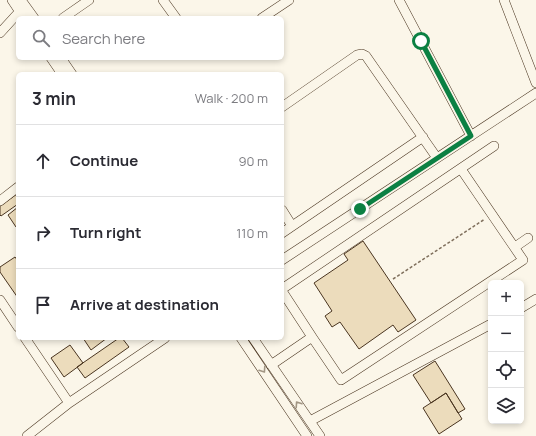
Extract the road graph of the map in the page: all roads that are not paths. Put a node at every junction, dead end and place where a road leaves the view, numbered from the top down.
1 (12, 0) edge
2 (22, 0) edge
3 (89, 0) edge
4 (163, 0) edge
5 (289, 0) edge
6 (399, 0) edge
7 (504, 0) edge
8 (22, 14) edge
9 (33, 16) edge
10 (65, 16) edge
11 (175, 16) edge
12 (265, 16) edge
13 (16, 19) edge
14 (0, 33) edge
15 (52, 60) edge
16 (62, 60) edge
17 (61, 72) edge
18 (71, 72) edge
19 (536, 84) edge
20 (536, 93) edge
21 (284, 106) edge
22 (471, 136) junction
23 (422, 137) junction
24 (494, 146) dead end
25 (437, 158) junction
26 (461, 168) junction
27 (16, 188) edge
28 (0, 200) edge
29 (284, 213) edge
30 (292, 226) junction
31 (284, 232) edge
32 (528, 238) dead end
33 (515, 247) junction
34 (284, 259) edge
35 (284, 289) edge
36 (284, 293) edge
37 (0, 300) edge
38 (536, 300) edge
39 (524, 306) edge
40 (16, 324) edge
41 (488, 326) edge
42 (312, 337) junction
43 (26, 340) edge
44 (163, 340) edge
45 (242, 340) edge
46 (254, 340) edge
47 (271, 365) junction
48 (69, 403) junction
49 (310, 421) junction
50 (27, 436) edge
51 (307, 436) edge
52 (320, 436) edge

1 - 8 street
2 - 9 street
3 - 10 street
4 - 11 street
5 - 12 street
6 - 22 street
7 - 19 street
13 - 14 street
15 - 17 street
16 - 18 street
20 - 22 street
21 - 23 street
22 - 25 street
23 - 25 street
23 - 30 street
24 - 26 street
25 - 34 street
26 - 33 street
26 - 35 street
27 - 28 street
29 - 30 street
30 - 31 street
32 - 33 street
33 - 42 street
36 - 42 street
37 - 40 street
38 - 39 street
41 - 49 street
42 - 47 street
43 - 48 street
44 - 48 street
45 -> 51 street
46 - 47 street
49 -> 47 street
48 - 50 street
49 - 52 street

